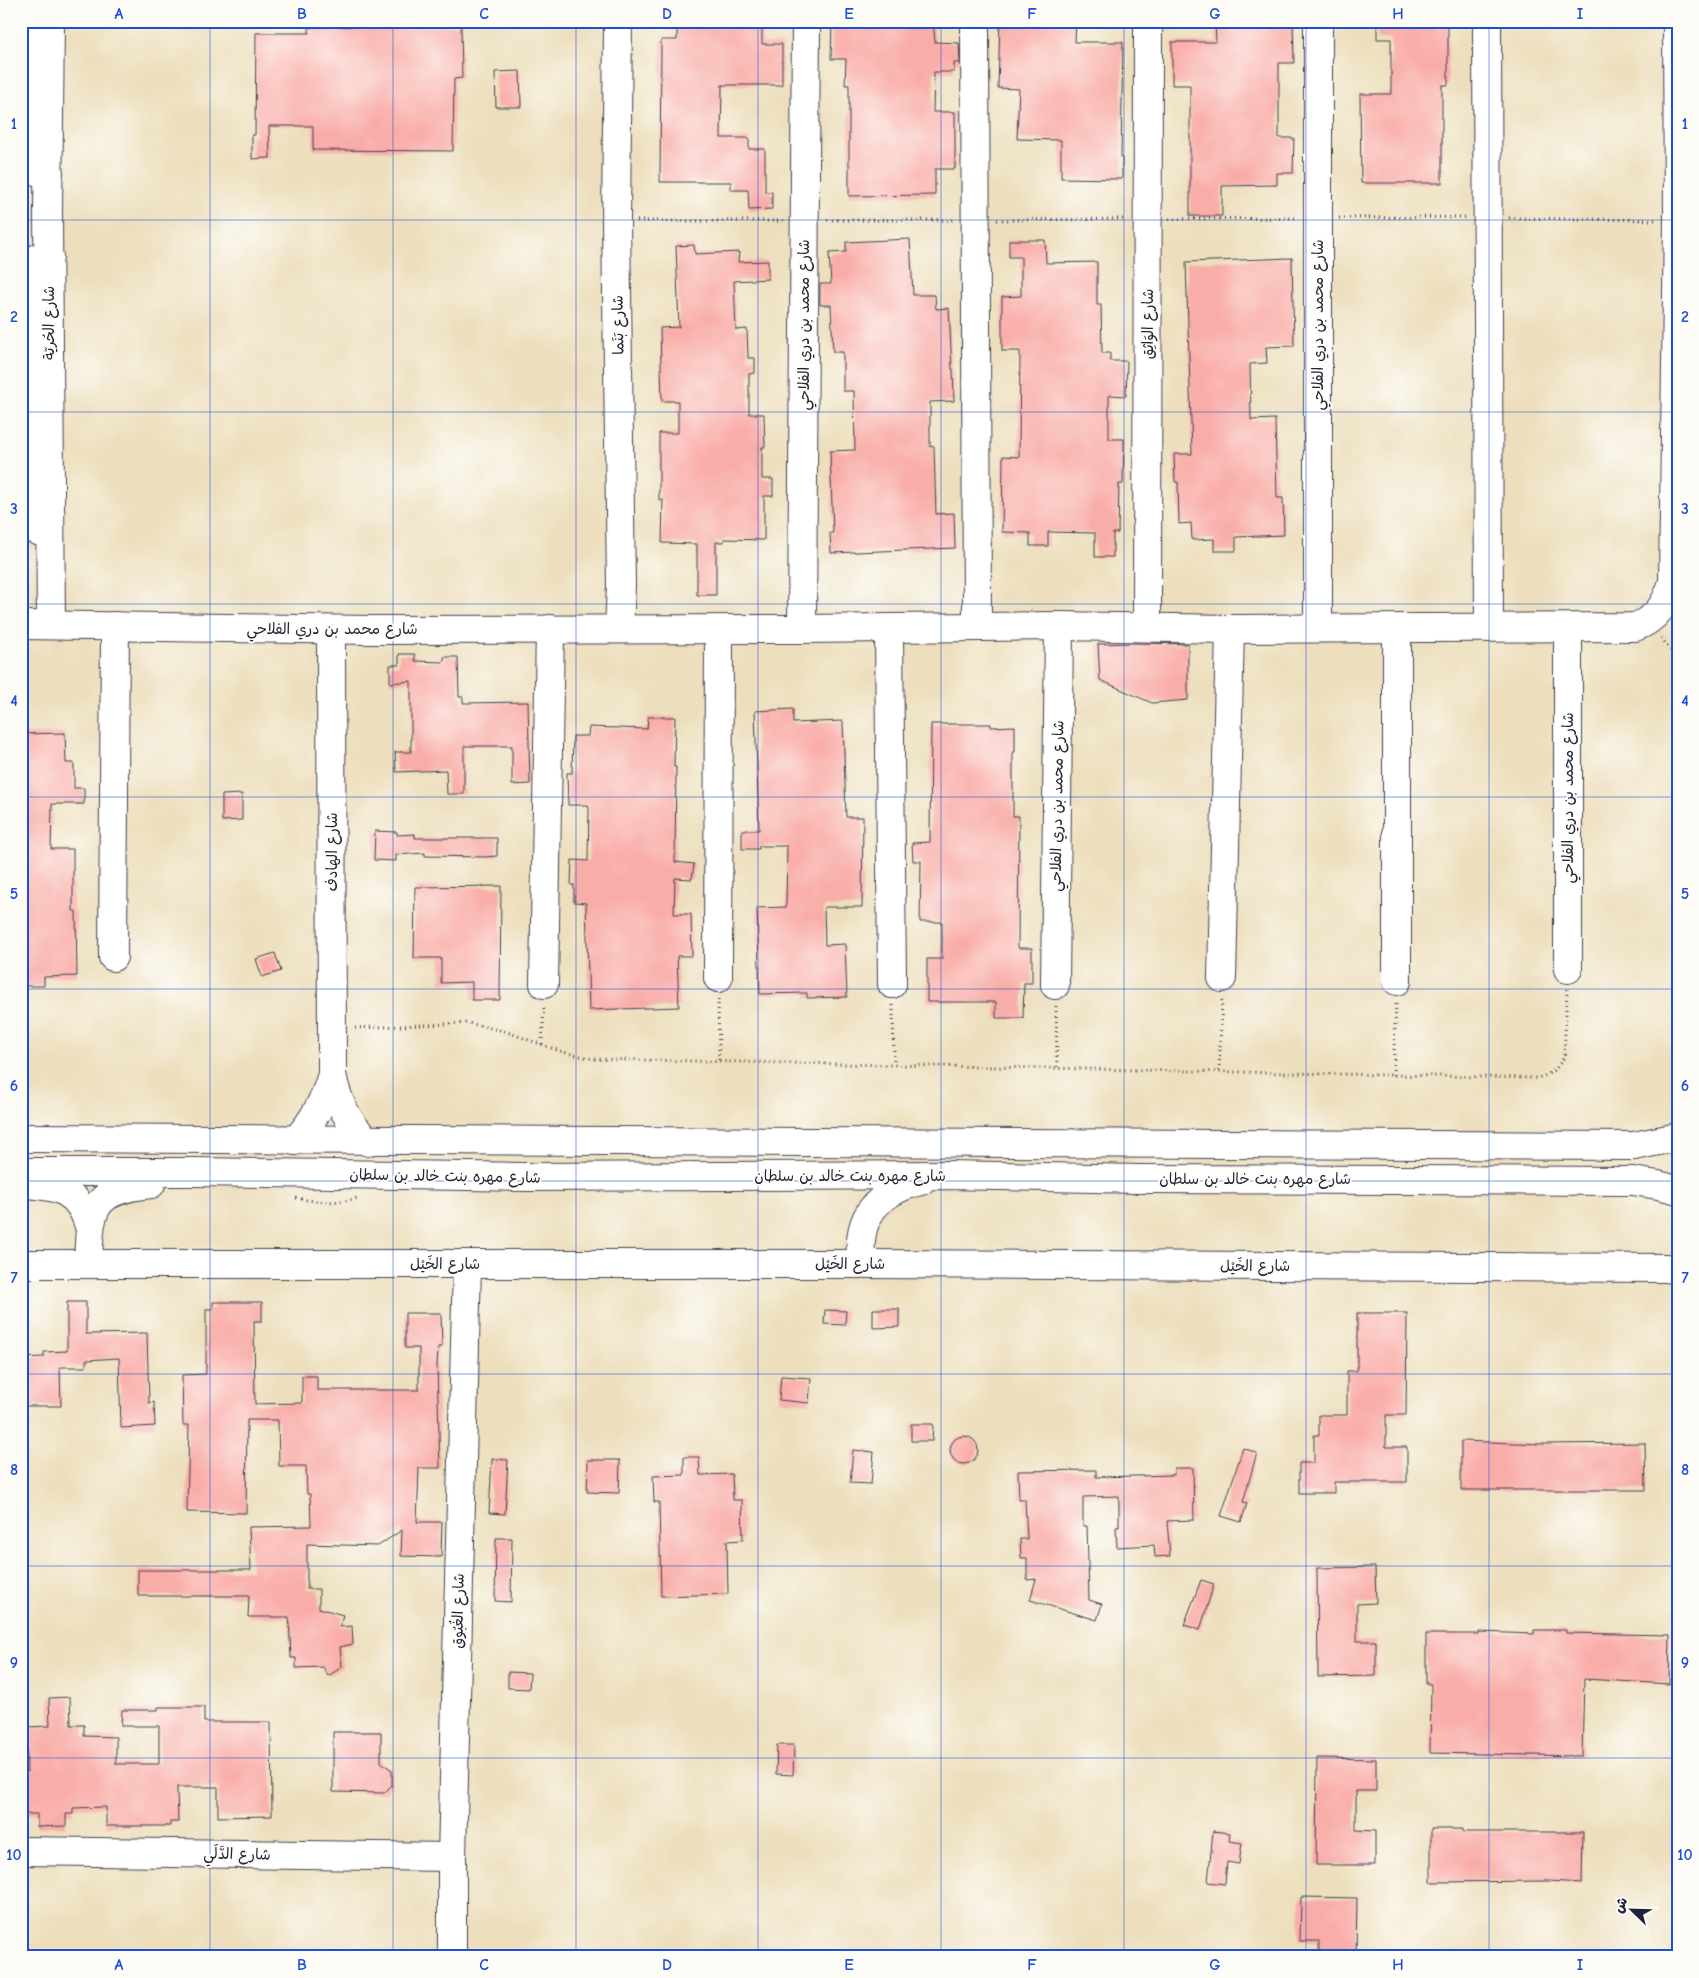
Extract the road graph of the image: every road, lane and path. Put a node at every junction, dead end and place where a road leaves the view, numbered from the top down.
1 (26, 21) edge
2 (50, 21) edge
3 (618, 21) edge
4 (806, 21) edge
5 (975, 21) edge
6 (1148, 21) edge
7 (1318, 21) edge
8 (1487, 21) edge
9 (1677, 21) edge
10 (49, 174) junction
11 (21, 625) edge
12 (51, 625) junction
13 (115, 626) junction
14 (1059, 626) junction
15 (977, 627) junction
16 (1147, 627) junction
17 (889, 628) junction
18 (1318, 628) junction
19 (1397, 628) junction
20 (1488, 628) junction
21 (1568, 628) junction
22 (619, 629) junction
23 (802, 629) junction
24 (1230, 629) junction
25 (331, 630) junction
26 (550, 630) junction
27 (719, 630) junction
28 (113, 956) dead end
29 (1568, 969) joint
30 (718, 978) joint
31 (1222, 978) joint
32 (1397, 980) joint
33 (544, 984) joint
34 (892, 984) joint
35 (1056, 986) joint
36 (332, 1029) junction
37 (542, 1044) junction
38 (719, 1061) junction
39 (894, 1065) junction
40 (1056, 1068) junction
41 (1219, 1071) junction
42 (332, 1074) junction
43 (1393, 1074) junction
44 (1678, 1137) edge
45 (21, 1138) edge
46 (295, 1141) junction
47 (368, 1142) junction
48 (21, 1172) edge
49 (193, 1172) junction
50 (946, 1175) junction
51 (21, 1183) edge
52 (1678, 1190) edge
53 (90, 1226) junction
54 (21, 1264) edge
55 (88, 1264) junction
56 (467, 1264) junction
57 (862, 1264) junction
58 (1678, 1270) edge
59 (21, 1851) edge
60 (452, 1857) junction
61 (452, 1957) edge

1 - 10 street
2 - 10 street, شارع الحُريّة
3 - 22 street, شارع بَنَما
4 - 23 street, شارع محمد بن دري الفلاحي
5 - 15 street
6 - 16 street, شارع الوَاثِق
7 - 18 street, شارع محمد بن دري الفلاحي
8 - 20 street
9 - 21 street, شارع محمد بن دري الفلاحي
10 - 12 street, شارع الحُريّة
11 - 12 street, شارع محمد بن دري الفلاحي
12 - 13 street, شارع محمد بن دري الفلاحي
13 - 25 street, شارع محمد بن دري الفلاحي
13 - 28 street
14 - 15 street, شارع محمد بن دري الفلاحي
14 - 16 street, شارع محمد بن دري الفلاحي
14 - 35 street, شارع محمد بن دري الفلاحي
15 - 17 street, شارع محمد بن دري الفلاحي
16 - 24 street, شارع محمد بن دري الفلاحي
17 - 23 street, شارع محمد بن دري الفلاحي
17 - 34 street
18 - 19 street, شارع محمد بن دري الفلاحي
18 - 24 street, شارع محمد بن دري الفلاحي
19 - 20 street, شارع محمد بن دري الفلاحي
19 - 32 street
20 - 21 street, شارع محمد بن دري الفلاحي
21 - 29 street, شارع محمد بن دري الفلاحي
22 - 26 street, شارع محمد بن دري الفلاحي
22 - 27 street, شارع محمد بن دري الفلاحي
23 - 27 street, شارع محمد بن دري الفلاحي
24 - 31 street
25 - 26 street, شارع محمد بن دري الفلاحي
25 - 36 street, شارع الهادف
26 - 33 street
27 - 30 street
29 - 43 path
30 - 38 path
31 - 41 path
32 - 43 path
33 - 37 path
34 - 39 path
35 - 40 path
36 - 37 path
36 - 42 street, شارع الهادف
37 - 38 path
38 - 39 path
39 - 40 path
40 - 41 path
41 - 43 path
42 - 46 street, شارع الهادف
42 - 47 street, شارع الهادف
44 - 47 street
45 - 46 street
46 - 47 street
48 - 49 street, شارع مهره بنت خالد بن سلطان
49 - 50 street, شارع مهره بنت خالد بن سلطان
49 - 53 street
50 - 52 street, شارع مهره بنت خالد بن سلطان
50 - 57 street
51 - 53 street
53 - 55 street
54 - 55 street, شارع الخَيْل
55 - 56 street, شارع الخَيْل
56 - 57 street, شارع الخَيْل
56 - 60 street, شارع الغُبُوق
57 - 58 street, شارع الخَيْل
59 - 60 street, شارع الدَّلَي
60 - 61 street, شارع الغُبُوق

